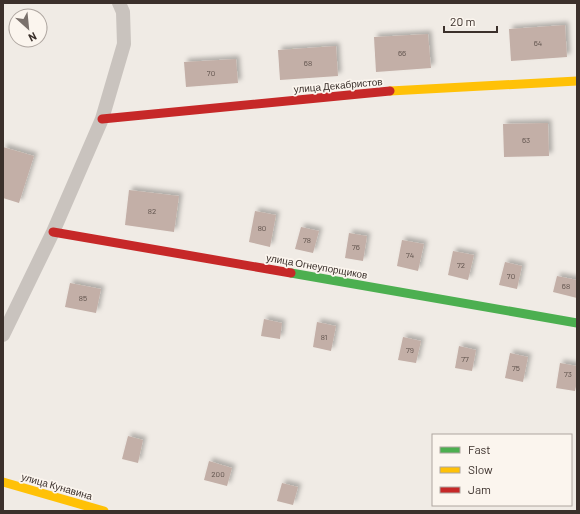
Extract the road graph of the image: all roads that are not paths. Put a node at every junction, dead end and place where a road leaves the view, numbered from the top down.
1 (120, 3) edge
2 (577, 81) edge
3 (102, 119) junction
4 (54, 232) junction
5 (577, 323) edge
6 (3, 335) edge
7 (3, 482) edge
8 (104, 511) edge

1 - 3 street
2 - 3 street, улица Декабристов
3 - 4 street
4 - 5 street, улица Огнеупорщиков
4 - 6 street
7 - 8 street, улица Кунавина

